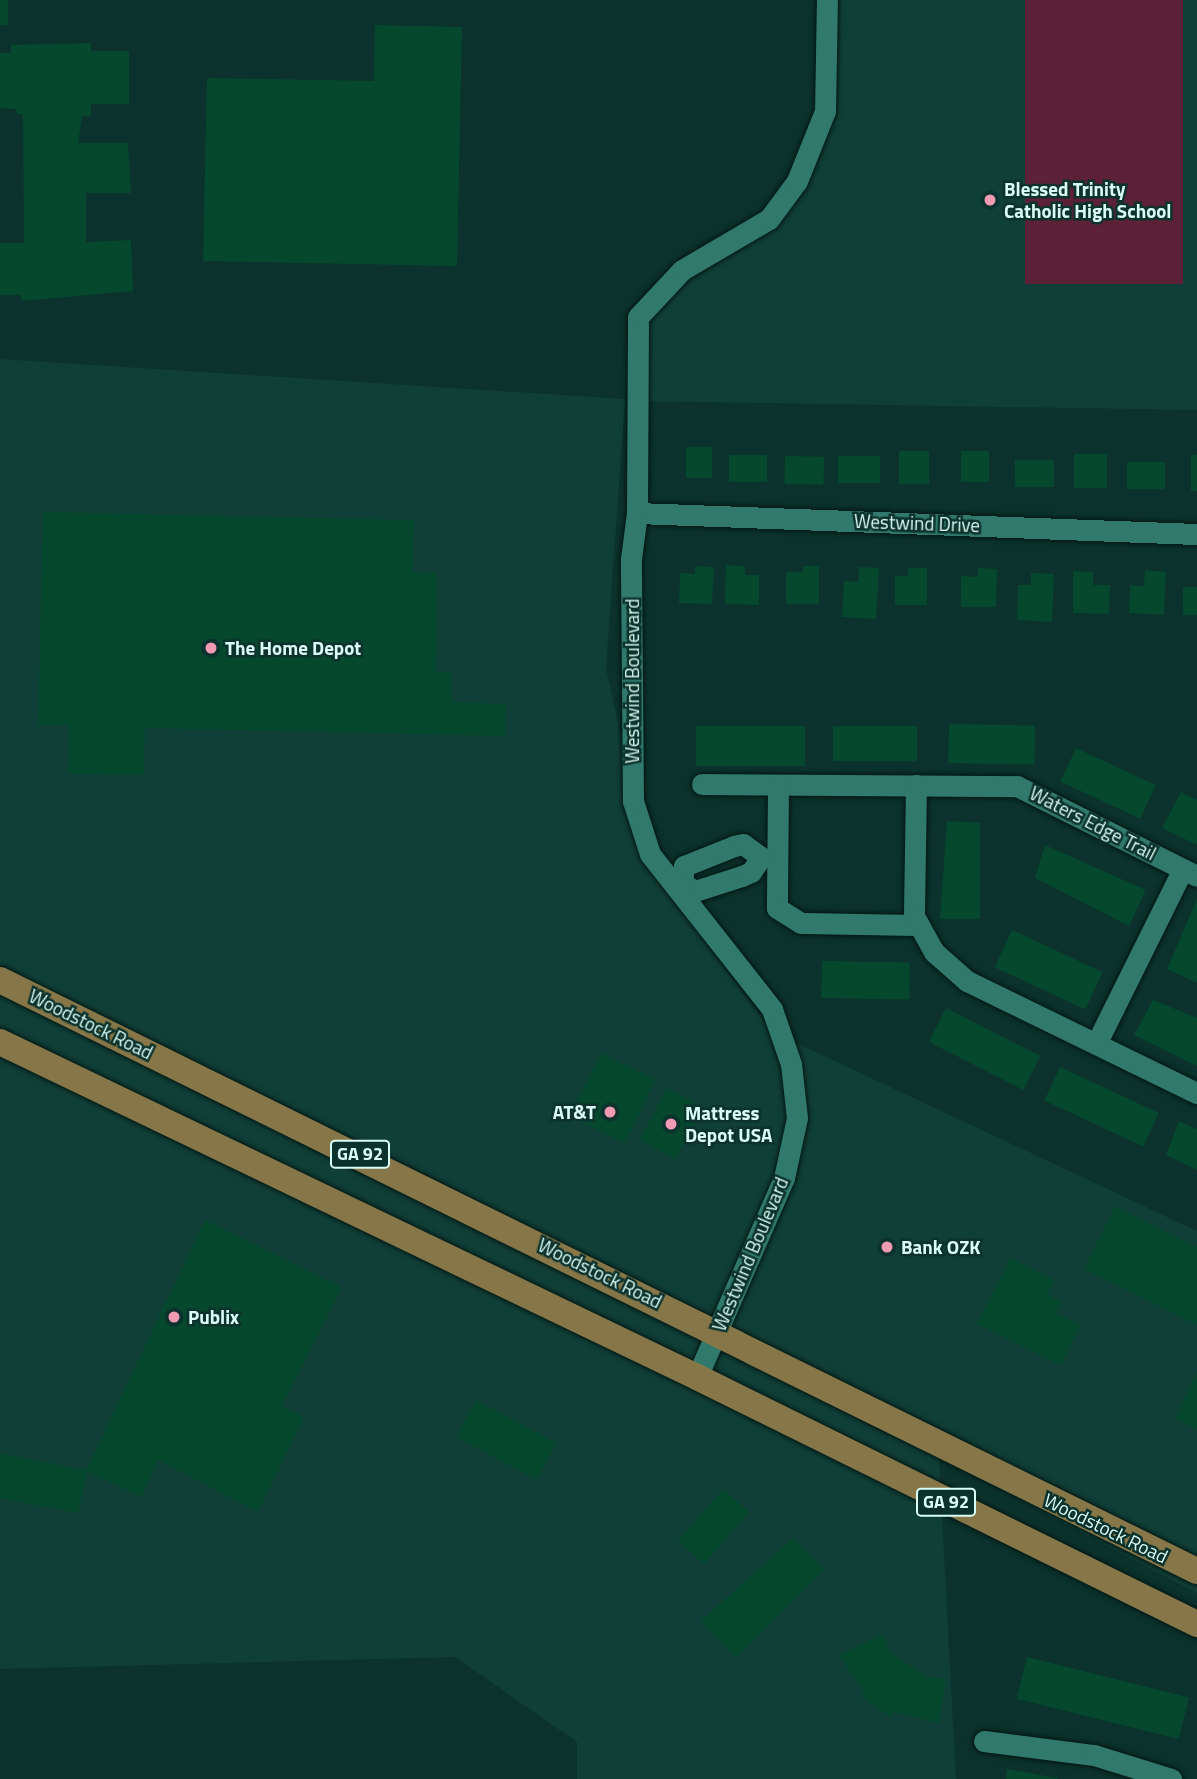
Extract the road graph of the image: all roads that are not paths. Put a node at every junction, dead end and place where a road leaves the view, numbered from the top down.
1 (827, 0) edge
2 (636, 513) junction
3 (1197, 534) edge
4 (702, 784) dead end
5 (778, 785) junction
6 (916, 785) junction
7 (710, 854) junction
8 (769, 856) junction
9 (1190, 873) edge
10 (720, 879) junction
11 (678, 885) junction
12 (919, 925) junction
13 (0, 980) edge
14 (0, 1042) edge
15 (1096, 1044) junction
16 (1197, 1093) edge
17 (718, 1332) junction
18 (697, 1377) junction
19 (1197, 1571) edge
20 (1197, 1625) edge
21 (984, 1741) dead end
22 (1171, 1779) edge

1 - 2 street, Westwind Boulevard
2 - 3 street, Westwind Drive
2 - 11 street, Westwind Boulevard
4 - 5 street, Waters Edge Trail
5 - 6 street, Waters Edge Trail
5 - 8 street
6 - 9 street, Waters Edge Trail
6 - 12 street
7 - 8 street
7 - 10 street
7 - 11 street
8 - 10 street
8 - 12 street
9 - 15 street, Waters Edge Trail
10 - 11 street
11 - 17 street, Westwind Boulevard
12 - 15 street
13 - 17 main road, Woodstock Road / GA 92
14 - 18 main road, GA 92
15 - 16 street
17 - 18 street, Westwind Boulevard
17 - 19 main road, Woodstock Road / GA 92
18 - 20 main road, GA 92
21 - 22 street

